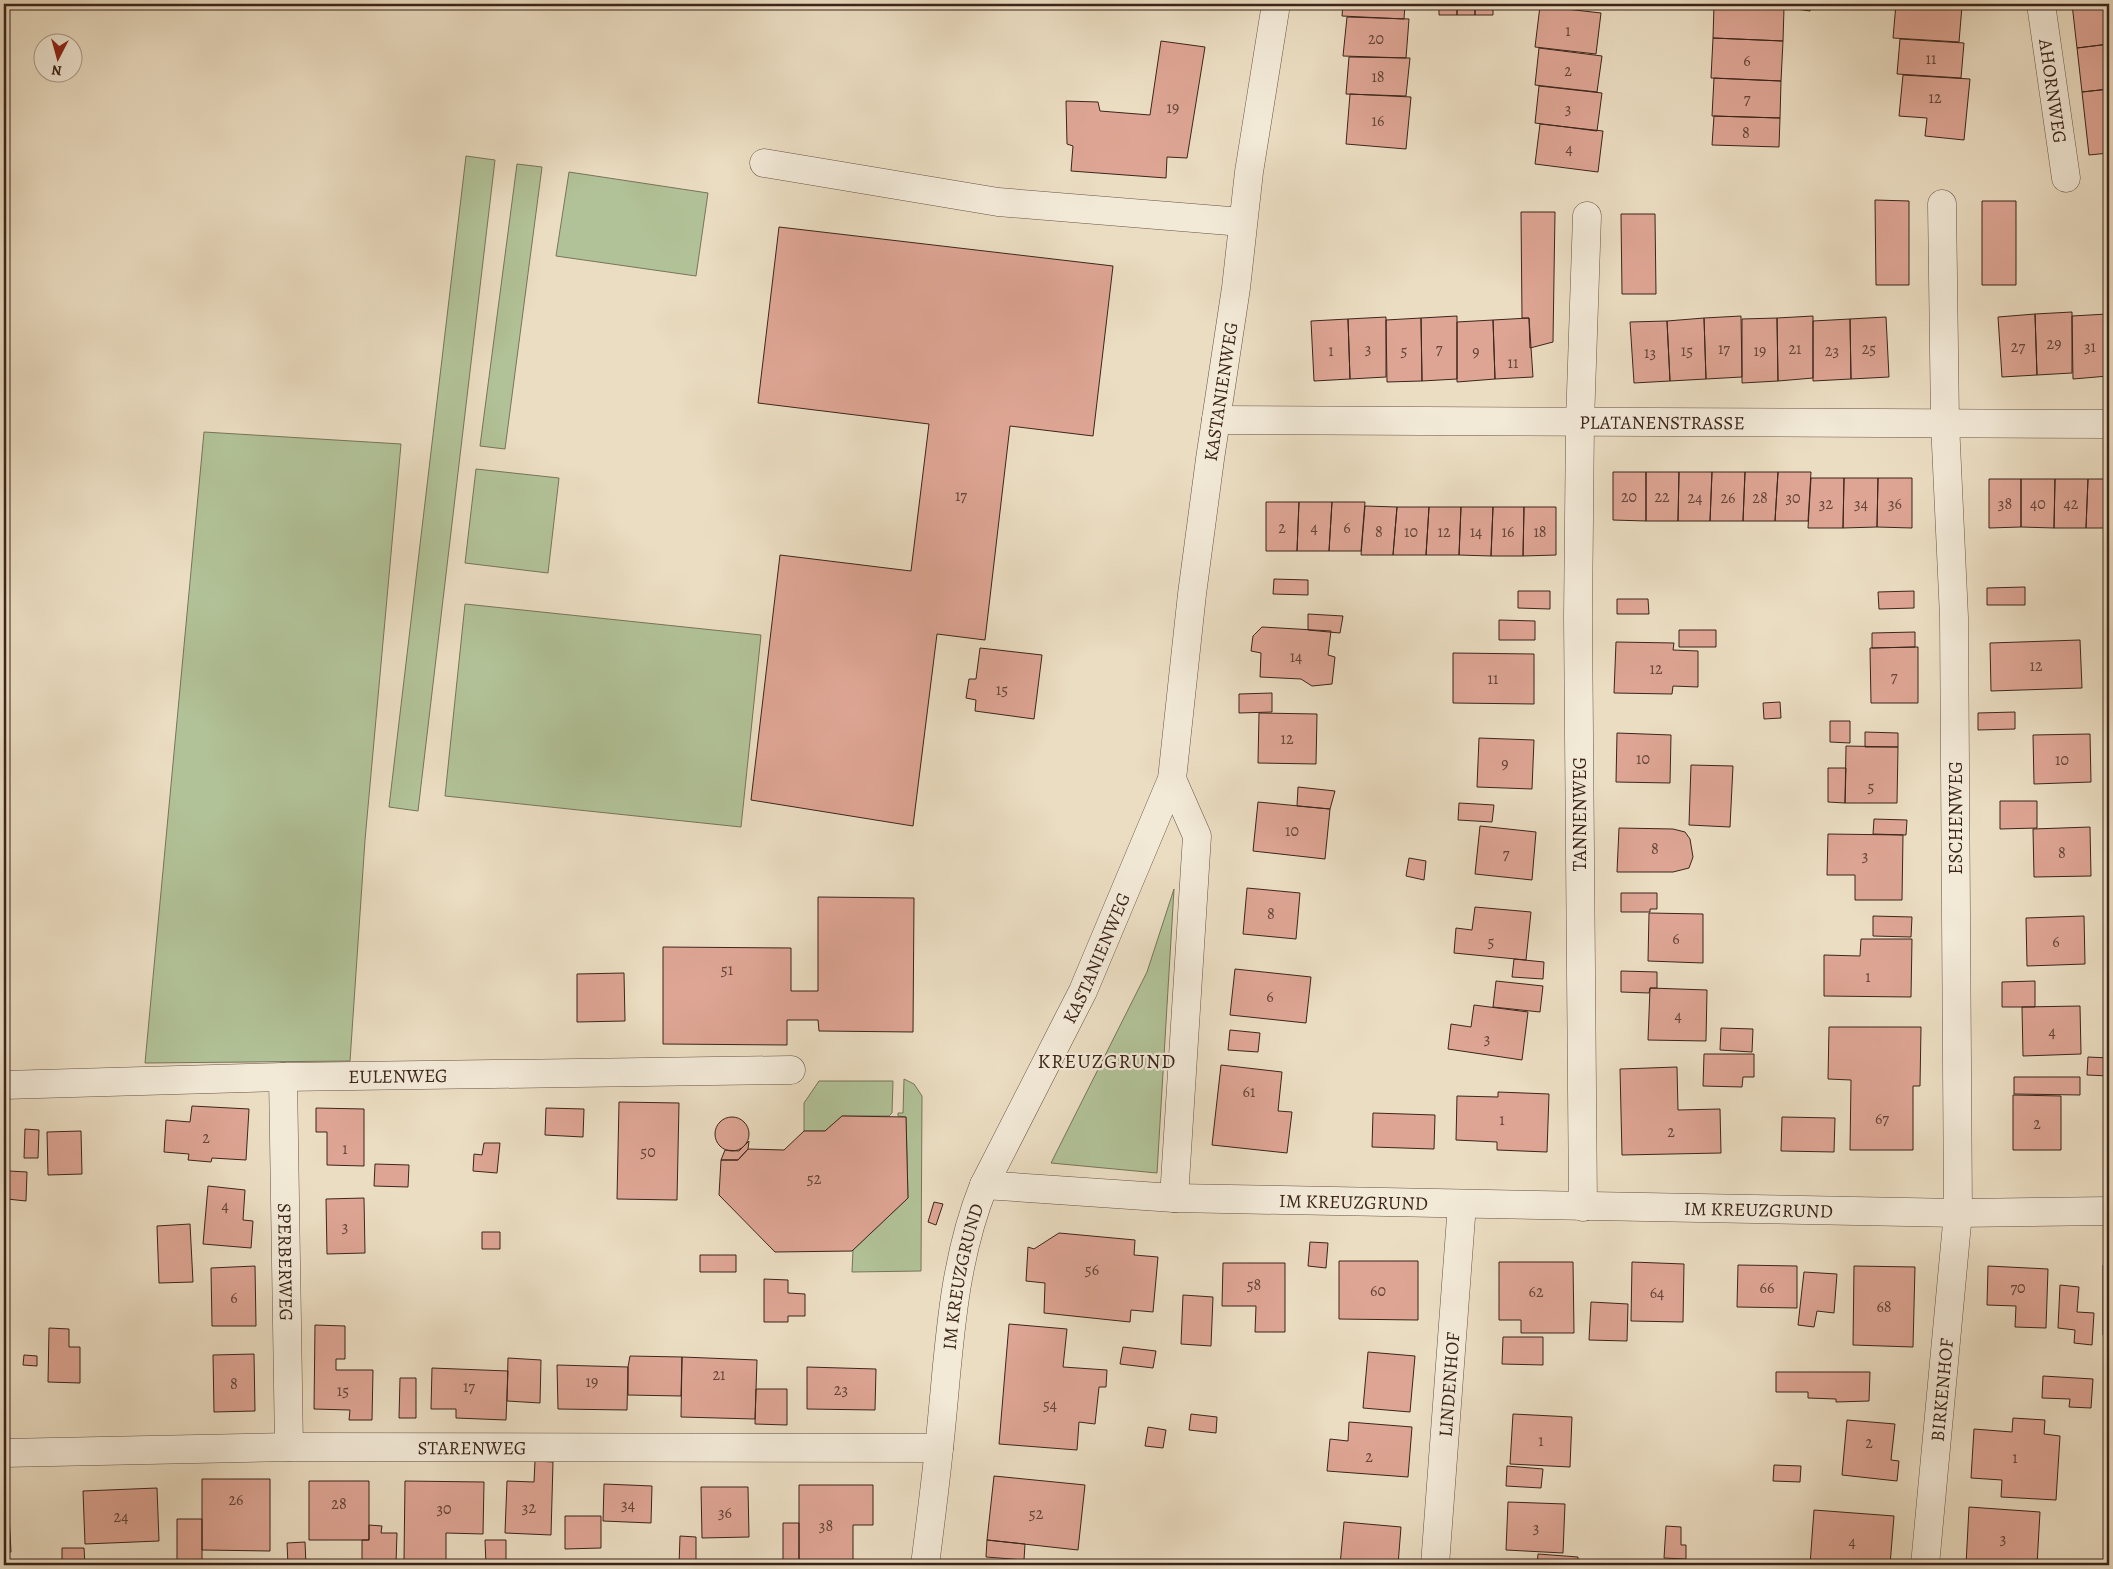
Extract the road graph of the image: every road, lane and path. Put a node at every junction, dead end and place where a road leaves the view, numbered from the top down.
1 (1276, 4) edge
2 (2041, 4) edge
3 (764, 163) dead end
4 (2066, 178) dead end
5 (1942, 204) dead end
6 (1587, 216) dead end
7 (1242, 222) junction
8 (1216, 420) junction
9 (1580, 422) junction
10 (1944, 424) junction
11 (2109, 424) edge
12 (1172, 779) junction
13 (791, 1070) dead end
14 (283, 1077) junction
15 (4, 1085) edge
16 (984, 1185) junction
17 (1174, 1198) junction
18 (1462, 1204) junction
19 (1582, 1207) junction
20 (2109, 1211) edge
21 (1958, 1213) junction
22 (290, 1447) junction
23 (939, 1448) junction
24 (4, 1454) edge
25 (925, 1565) edge
26 (1435, 1565) edge
27 (1925, 1565) edge

1 - 7 street, KASTANIENWEG
2 - 4 street, AHORNWEG
3 - 7 street
5 - 10 street, ESCHENWEG
6 - 9 street, TANNENWEG
7 - 8 street, KASTANIENWEG
8 - 9 street, PLATANENSTRASSE
8 - 12 street, KASTANIENWEG
9 - 10 street, PLATANENSTRASSE
9 - 19 street, TANNENWEG
10 - 11 street, PLATANENSTRASSE
10 - 21 street, ESCHENWEG
12 - 16 street, KASTANIENWEG
12 - 17 street, KASTANIENWEG
13 - 14 street, EULENWEG
14 - 15 street, EULENWEG
14 - 22 street, SPERBERWEG
16 - 17 street, IM KREUZGRUND
16 - 23 street, IM KREUZGRUND
17 - 18 street, IM KREUZGRUND
18 - 19 street, IM KREUZGRUND
18 - 26 street, LINDENHOF
19 - 21 street, IM KREUZGRUND
20 - 21 street, IM KREUZGRUND
21 - 27 street, BIRKENHOF
22 - 23 street, STARENWEG
22 - 24 street, STARENWEG
23 - 25 street, IM KREUZGRUND

